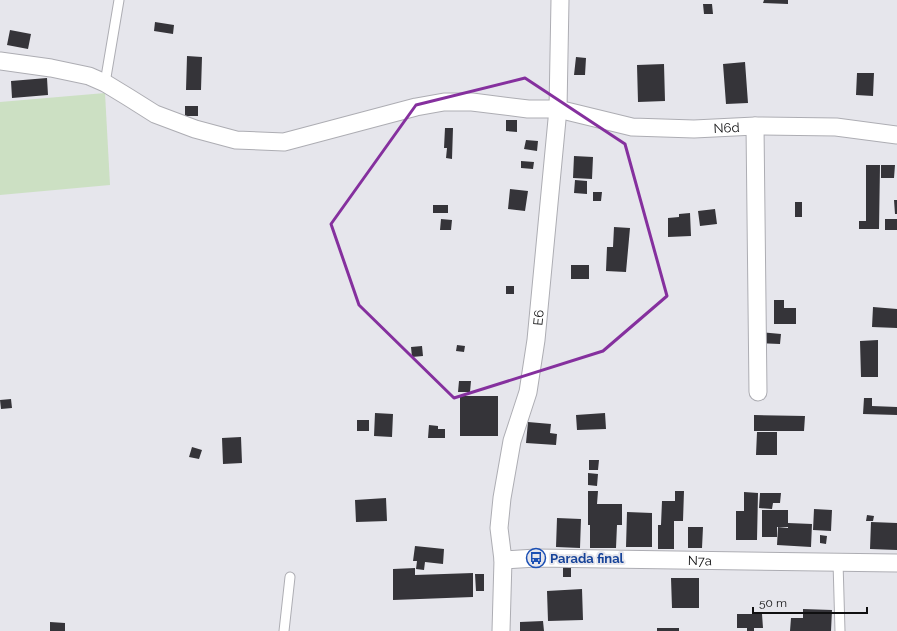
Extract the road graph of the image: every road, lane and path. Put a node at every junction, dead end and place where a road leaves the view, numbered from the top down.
1 (119, 0) edge
2 (560, 0) edge
3 (0, 61) edge
4 (105, 83) junction
5 (558, 109) junction
6 (755, 126) junction
7 (897, 135) edge
8 (758, 392) dead end
9 (503, 560) junction
10 (838, 562) junction
11 (897, 563) edge
12 (290, 578) dead end
13 (284, 631) edge
14 (501, 631) edge
15 (840, 631) edge

1 - 4 lane
2 - 5 street, E6
3 - 4 street, N6d
4 - 5 street, N6d
5 - 6 street, N6d
5 - 9 street, E6
6 - 7 street, N6d
6 - 8 street
9 - 10 street, N7a
9 - 14 street, E6
10 - 11 street, N7a
10 - 15 lane
12 - 13 lane

